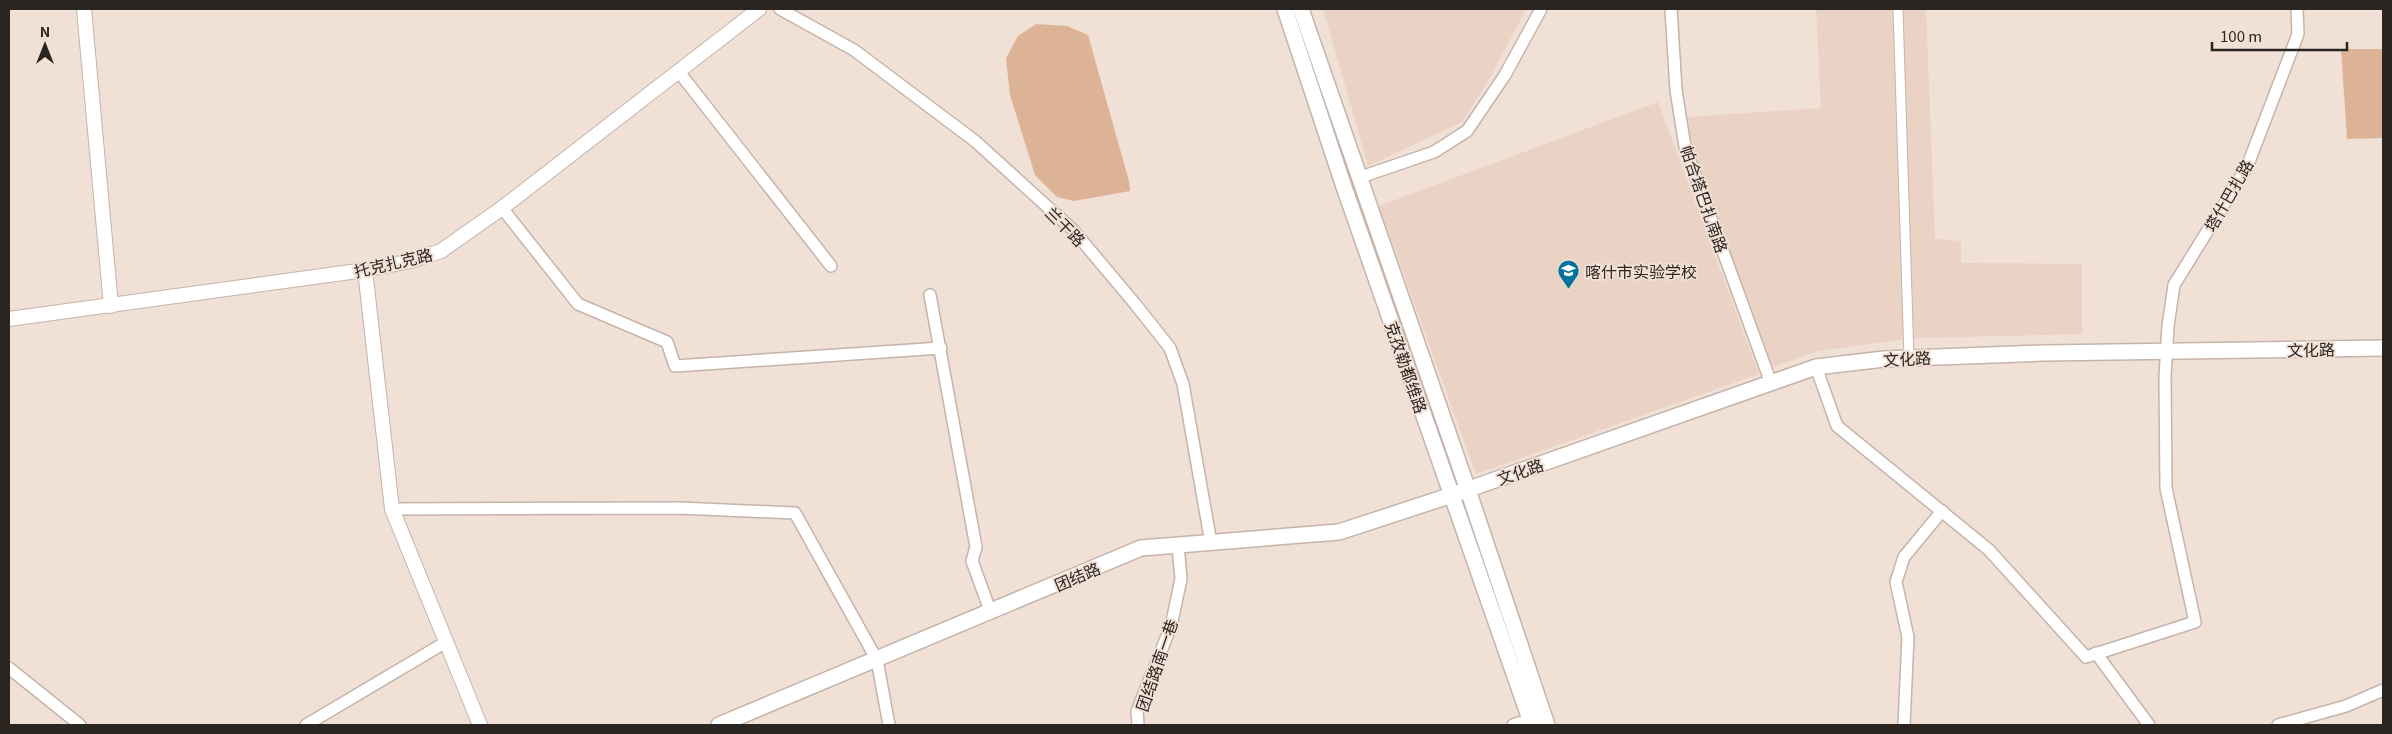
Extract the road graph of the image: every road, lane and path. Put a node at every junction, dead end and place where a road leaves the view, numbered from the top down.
1 (84, 9) edge
2 (759, 9) edge
3 (780, 9) edge
4 (1285, 9) edge
5 (1301, 9) edge
6 (1541, 9) edge
7 (1671, 9) edge
8 (1898, 9) edge
9 (2297, 9) edge
10 (679, 72) junction
11 (1358, 178) junction
12 (502, 208) junction
13 (831, 266) dead end
14 (365, 270) junction
15 (930, 295) dead end
16 (111, 306) junction
17 (9, 319) edge
18 (942, 348) junction
19 (2383, 348) edge
20 (2166, 351) junction
21 (1909, 358) junction
22 (1816, 367) junction
23 (1771, 383) junction
24 (1468, 490) junction
25 (1452, 495) junction
26 (392, 509) junction
27 (1942, 511) junction
28 (1211, 543) junction
29 (1178, 545) junction
30 (991, 612) junction
31 (446, 642) junction
32 (2096, 653) junction
33 (877, 660) junction
34 (9, 668) edge
35 (2383, 690) edge
36 (1538, 721) edge
37 (80, 725) edge
38 (306, 725) edge
39 (480, 725) edge
40 (719, 725) edge
41 (889, 725) edge
42 (1138, 725) edge
43 (1513, 725) edge
44 (1904, 725) edge
45 (2149, 725) edge
46 (2278, 725) edge

1 - 16 street
2 - 10 street, 托克扎克路
3 - 28 street, 兰干路
4 - 25 main road, 克孜勒都维路
5 - 11 main road, 克孜勒都维路
6 - 11 street
7 - 23 street, 帕合塔巴扎南路
8 - 21 street
9 - 20 street, 塔什巴扎路
10 - 12 street, 托克扎克路
10 - 13 street
11 - 24 main road, 克孜勒都维路
12 - 14 street, 托克扎克路
12 - 18 street
14 - 16 street, 托克扎克路
14 - 26 street
15 - 18 street
16 - 17 street, 托克扎克路
18 - 30 street
19 - 20 main road, 文化路
20 - 21 main road, 文化路
20 - 32 street, 塔什巴扎路
21 - 22 main road, 文化路
22 - 23 main road, 文化路
22 - 27 street
23 - 24 main road, 文化路
24 - 25 main road, 文化路
24 - 36 main road, 克孜勒都维路
25 - 28 main road, 团结路
25 - 36 main road, 克孜勒都维路
26 - 31 street
26 - 33 street
27 - 32 street
27 - 44 street
28 - 29 main road, 团结路
29 - 30 main road, 团结路
29 - 42 street, 团结路南一巷
30 - 33 main road, 团结路
31 - 38 street
31 - 39 street
32 - 45 street
33 - 40 main road, 团结路
33 - 41 street
34 - 37 street
35 - 46 street
36 - 43 street

